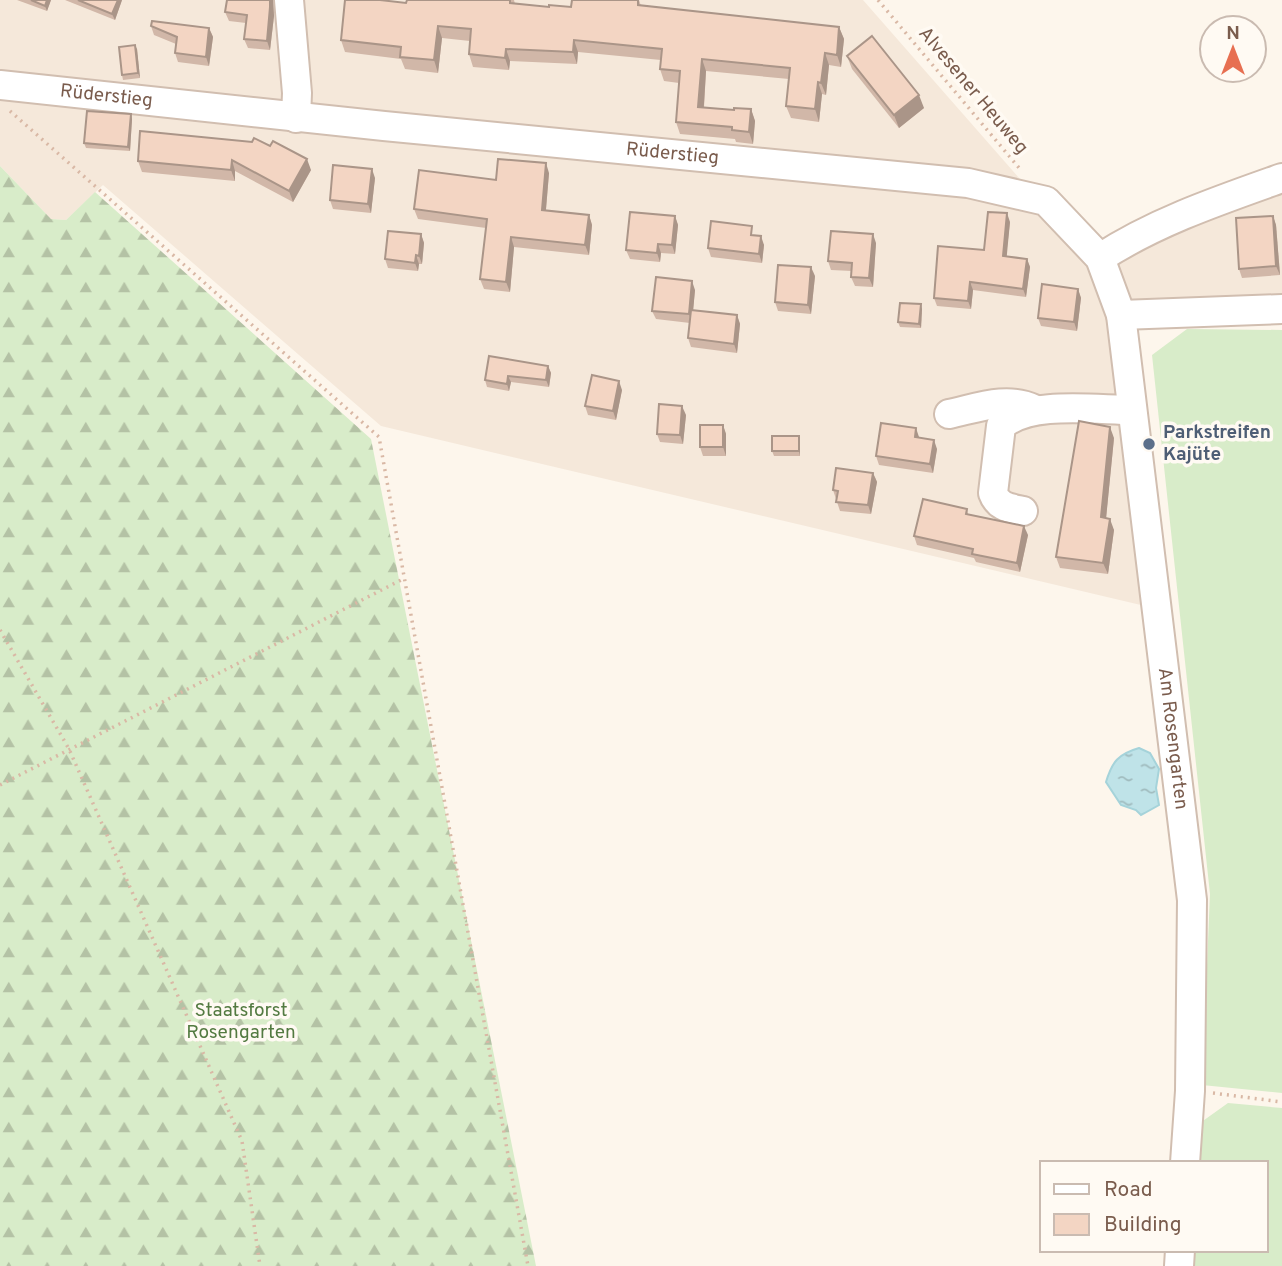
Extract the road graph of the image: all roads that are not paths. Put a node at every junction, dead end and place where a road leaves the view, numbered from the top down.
1 (289, 0) edge
2 (0, 85) edge
3 (296, 118) junction
4 (1282, 178) edge
5 (1100, 258) junction
6 (1282, 309) edge
7 (1121, 315) junction
8 (1132, 410) junction
9 (1036, 411) junction
10 (949, 414) dead end
11 (1023, 511) dead end
12 (1185, 1161) edge

1 - 3 street
2 - 3 street, Rüderstieg
3 - 5 street, Rüderstieg
4 - 5 street
5 - 7 street, Am Rosengarten
6 - 7 street
7 - 8 street, Am Rosengarten
8 - 9 street
8 - 12 street, Am Rosengarten
9 - 10 street
9 - 11 street

